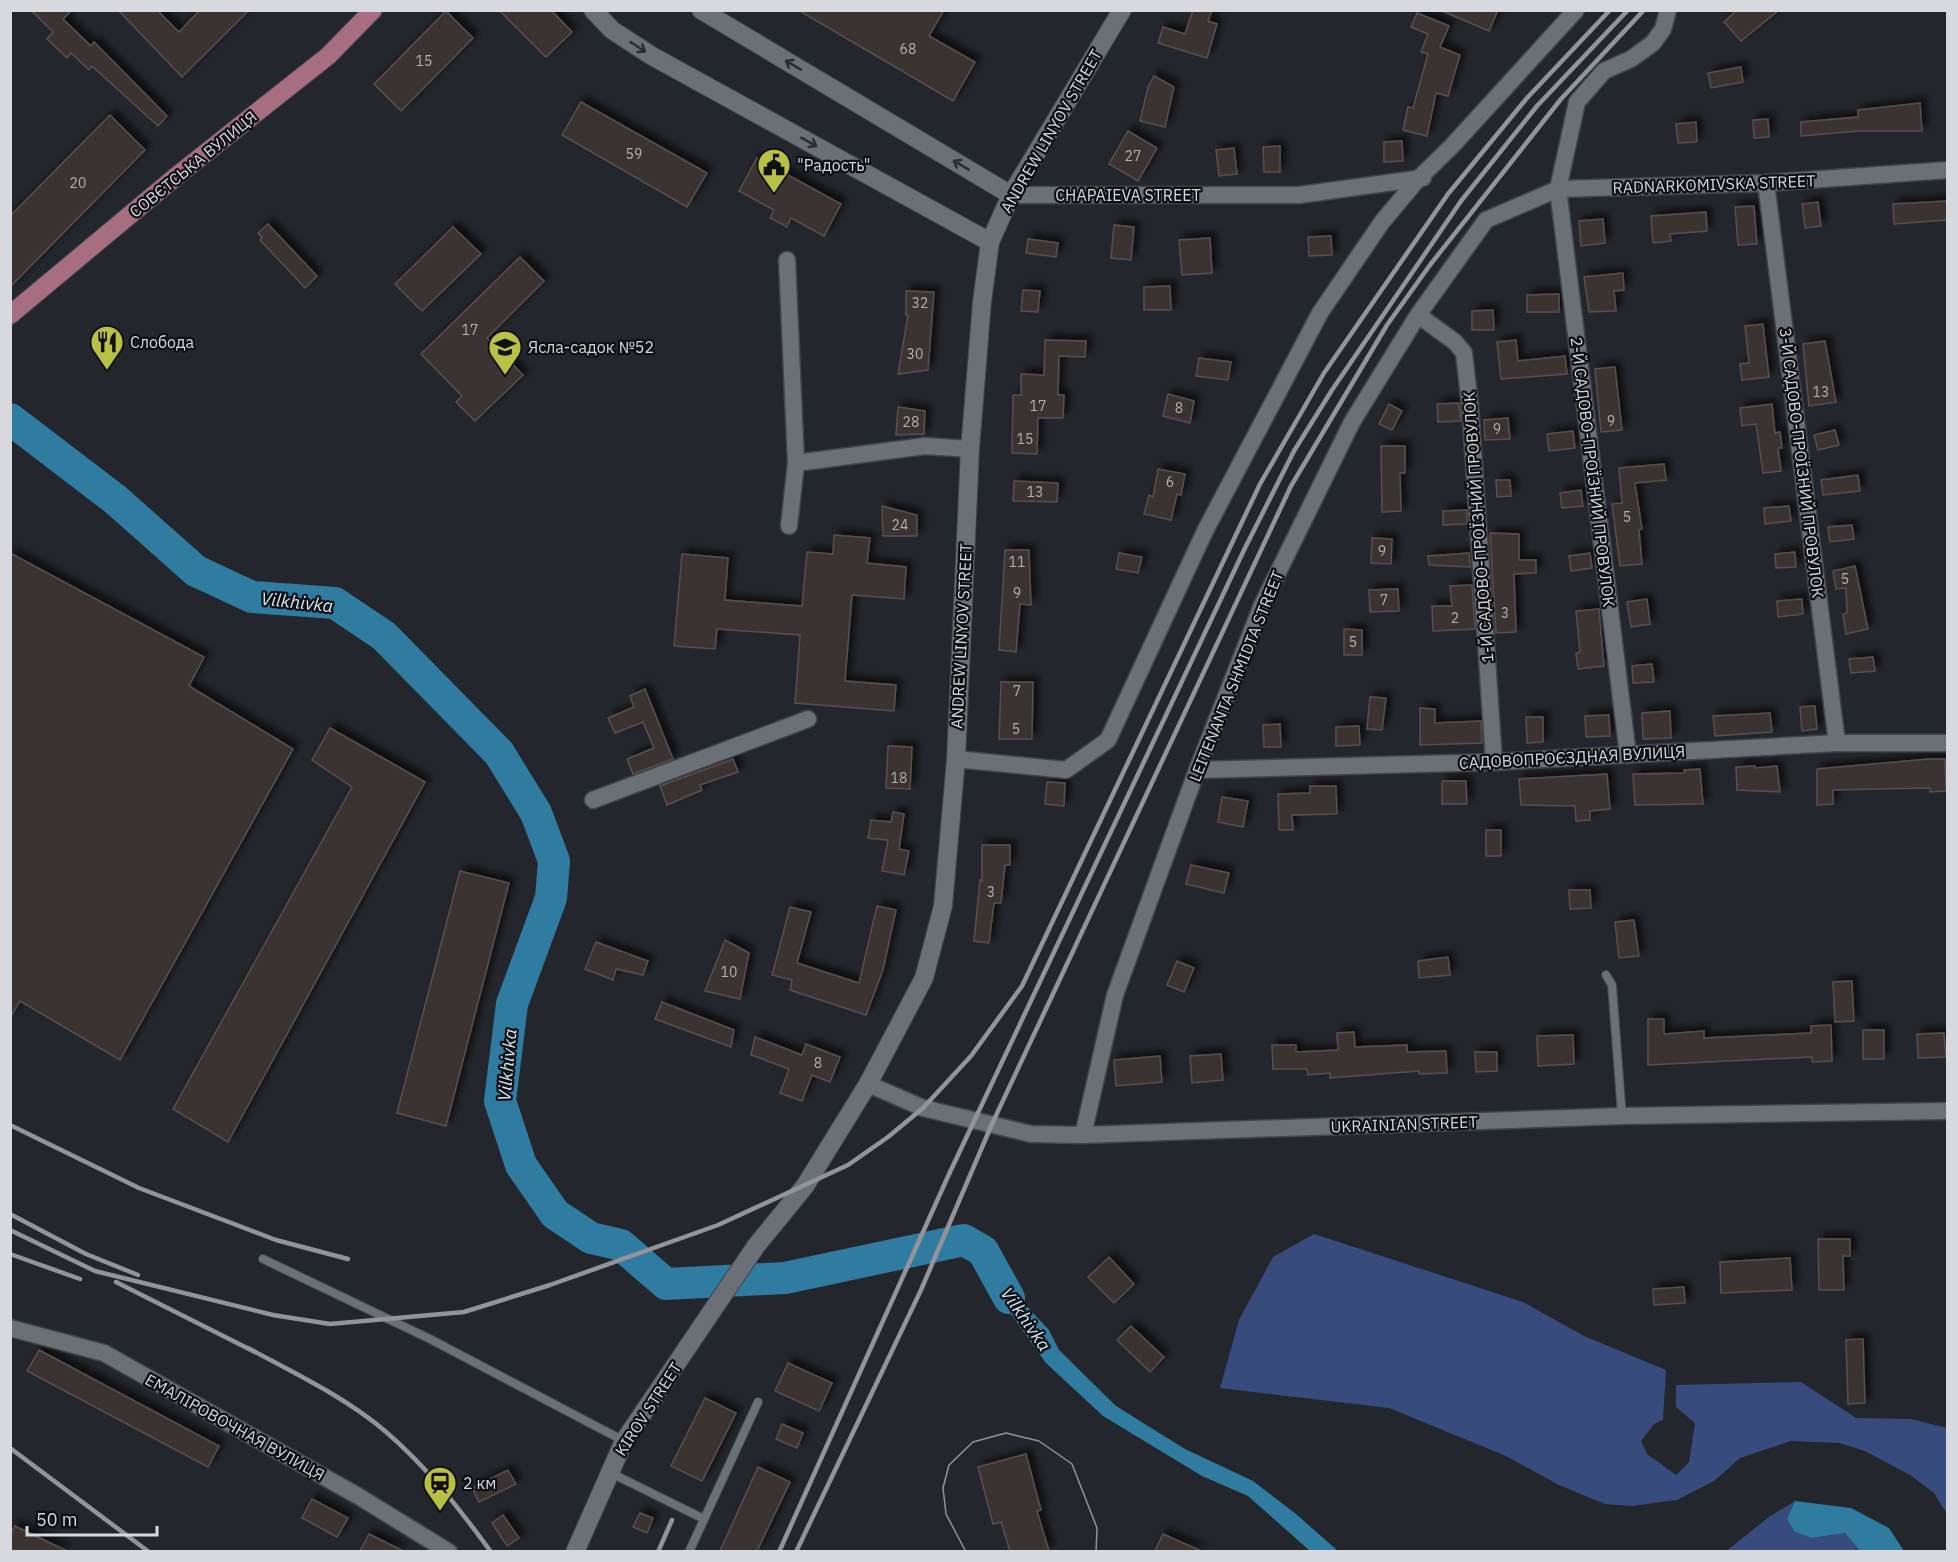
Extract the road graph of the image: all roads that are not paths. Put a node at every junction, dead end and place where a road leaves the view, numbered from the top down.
1 (373, 10) edge
2 (593, 10) edge
3 (701, 10) edge
4 (1122, 10) edge
5 (1576, 10) edge
6 (1668, 10) edge
7 (1947, 170) edge
8 (1421, 179) junction
9 (1766, 183) junction
10 (1558, 189) junction
11 (1011, 195) junction
12 (1486, 220) joint
13 (990, 242) junction
14 (787, 260) dead end
15 (10, 315) edge
16 (1418, 315) junction
17 (970, 449) junction
18 (796, 463) junction
19 (789, 526) dead end
20 (808, 719) dead end
21 (1838, 743) junction
22 (1947, 743) edge
23 (1628, 755) junction
24 (956, 759) junction
25 (1494, 762) junction
26 (1197, 770) junction
27 (593, 800) dead end
28 (1606, 975) dead end
29 (868, 1084) junction
30 (1947, 1111) edge
31 (1622, 1116) junction
32 (1083, 1135) junction
33 (756, 1246) joint
34 (263, 1259) dead end
35 (10, 1328) edge
36 (758, 1402) dead end
37 (624, 1441) junction
38 (609, 1472) junction
39 (704, 1519) junction
40 (449, 1551) edge
41 (575, 1551) edge
42 (689, 1551) edge

1 - 15 main road, СОВЄТСЬКА ВУЛИЦЯ
2 -> 13 street
11 -> 3 street
4 - 11 street, ANDREW LINYOV STREET
5 - 8 street
6 - 10 street, 2-Й САДОВО-ПРОЇЗНИЙ ПРОВУЛОК
7 - 9 street, RADNARKOMIVSKA STREET
8 - 11 street, CHAPAIEVA STREET
8 - 24 street
9 - 10 street, RADNARKOMIVSKA STREET
9 - 21 street, 3-Й САДОВО-ПРОЇЗНИЙ ПРОВУЛОК
10 - 12 street, RADNARKOMIVSKA STREET
10 - 23 street, 2-Й САДОВО-ПРОЇЗНИЙ ПРОВУЛОК
11 - 13 street, ANDREW LINYOV STREET
12 - 16 street, LEITENANTA SHMIDTA STREET
13 - 17 street, ANDREW LINYOV STREET
14 - 18 street
16 - 25 street, 1-Й САДОВО-ПРОЇЗНИЙ ПРОВУЛОК
16 - 26 street, LEITENANTA SHMIDTA STREET
17 - 18 street
17 - 24 street, ANDREW LINYOV STREET
18 - 19 street
20 - 27 street
21 - 22 street, САДОВОПРОЄЗДНАЯ ВУЛИЦЯ
21 - 23 street, САДОВОПРОЄЗДНАЯ ВУЛИЦЯ
23 - 25 street, САДОВОПРОЄЗДНАЯ ВУЛИЦЯ
24 - 29 street, ANDREW LINYOV STREET
25 - 26 street, САДОВОПРОЄЗДНАЯ ВУЛИЦЯ
26 - 32 street, LEITENANTA SHMIDTA STREET
28 - 31 lane
29 - 32 street, UKRAINIAN STREET
29 - 33 street, ANDREW LINYOV STREET
30 - 31 street, UKRAINIAN STREET
31 - 32 street, UKRAINIAN STREET
33 - 37 street, KIROV STREET
34 - 37 lane
35 - 40 street, ЕМАЛІРОВОЧНАЯ ВУЛИЦЯ
36 - 39 lane
37 - 38 street, KIROV STREET
38 - 39 lane
38 - 41 street, KIROV STREET
39 - 42 lane

